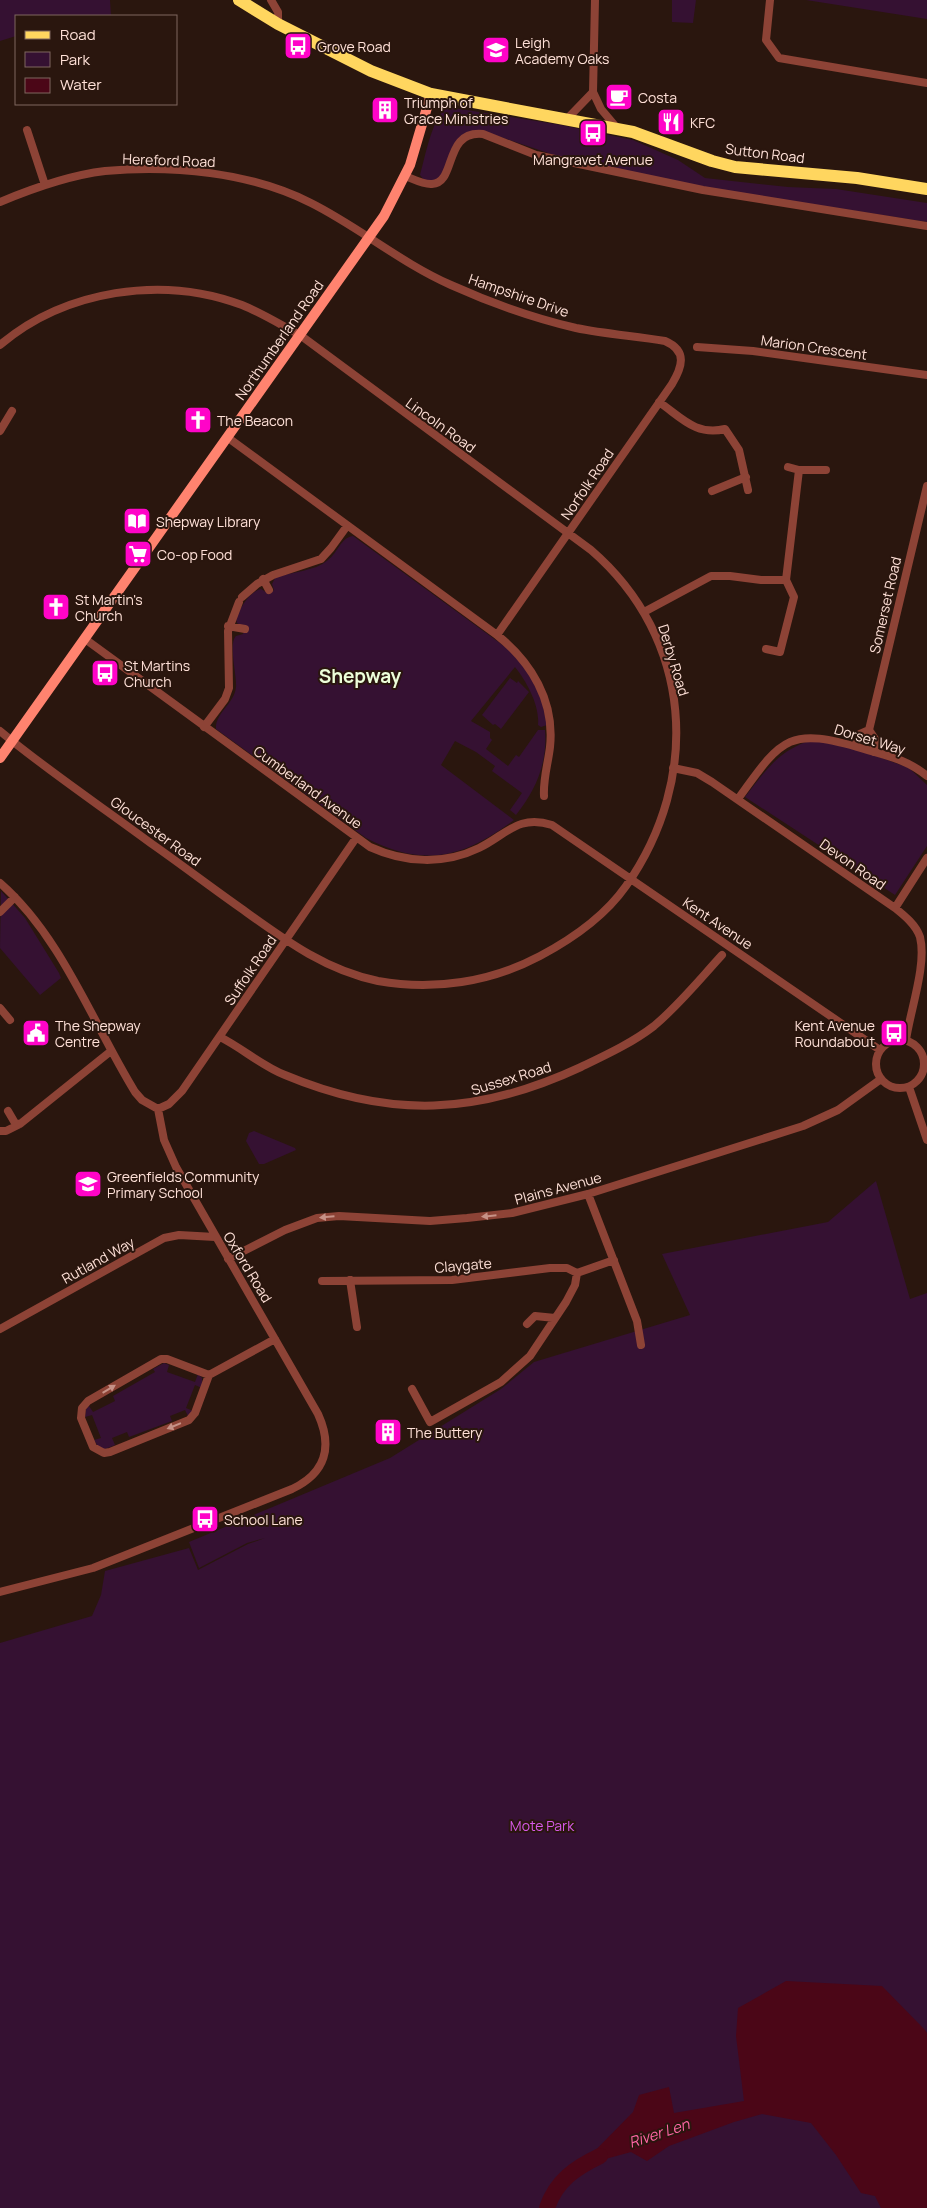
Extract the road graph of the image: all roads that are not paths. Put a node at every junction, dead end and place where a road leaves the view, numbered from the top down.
1 (239, 0) edge
2 (271, 0) edge
3 (595, 0) edge
4 (770, 0) edge
5 (278, 24) junction
6 (927, 83) edge
7 (593, 92) junction
8 (431, 94) junction
9 (566, 120) junction
10 (617, 128) junction
11 (27, 130) dead end
12 (405, 176) junction
13 (45, 185) junction
14 (927, 189) edge
15 (0, 202) edge
16 (927, 226) edge
17 (370, 236) junction
18 (300, 335) junction
19 (0, 345) edge
20 (672, 345) joint
21 (697, 348) dead end
22 (927, 375) edge
23 (659, 402) junction
24 (12, 411) dead end
25 (2, 428) edge
26 (12, 431) dead end
27 (227, 438) junction
28 (788, 466) dead end
29 (799, 470) junction
30 (826, 470) dead end
31 (746, 478) junction
32 (927, 486) edge
33 (748, 490) dead end
34 (712, 491) dead end
35 (347, 526) junction
36 (569, 534) junction
37 (263, 579) junction
38 (786, 580) junction
39 (269, 590) dead end
40 (644, 612) junction
41 (228, 626) junction
42 (245, 629) dead end
43 (497, 635) junction
44 (85, 639) junction
45 (766, 649) dead end
46 (204, 726) junction
47 (869, 730) junction
48 (0, 731) edge
49 (12, 741) junction
50 (855, 746) junction
51 (874, 752) junction
52 (0, 758) edge
53 (674, 768) junction
54 (927, 776) edge
55 (544, 796) dead end
56 (738, 799) junction
57 (540, 822) joint
58 (356, 838) junction
59 (927, 858) edge
60 (631, 877) junction
61 (0, 883) edge
62 (15, 897) junction
63 (895, 908) junction
64 (0, 912) edge
65 (286, 940) junction
66 (722, 955) dead end
67 (0, 1008) edge
68 (10, 1020) dead end
69 (220, 1037) junction
70 (906, 1040) junction
71 (880, 1050) junction
72 (111, 1051) junction
73 (925, 1054) edge
74 (881, 1079) junction
75 (909, 1087) junction
76 (158, 1108) junction
77 (8, 1111) dead end
78 (20, 1124) junction
79 (0, 1131) edge
80 (927, 1140) edge
81 (588, 1194) junction
82 (215, 1236) junction
83 (228, 1259) junction
84 (614, 1260) junction
85 (577, 1273) junction
86 (350, 1280) junction
87 (322, 1281) dead end
88 (555, 1318) junction
89 (527, 1324) dead end
90 (357, 1327) dead end
91 (0, 1329) edge
92 (275, 1339) junction
93 (641, 1345) dead end
94 (209, 1375) junction
95 (412, 1388) dead end
96 (0, 1592) edge

1 - 5 main road, Sutton Road
2 - 5 street
3 - 7 street
4 - 6 street
5 - 8 main road, Sutton Road
7 - 9 street
7 - 10 street
8 - 9 main road, Sutton Road
8 - 12 street, Northumberland Road
9 - 10 main road, Sutton Road
10 - 14 main road, Sutton Road
11 - 13 street
12 - 16 street
12 - 17 street, Northumberland Road
13 - 15 street, Hereford Road
13 - 17 street, Hereford Road
17 - 18 street, Northumberland Road
17 - 20 street, Hampshire Drive
18 - 19 street, Lincoln Road
18 - 27 street, Northumberland Road
18 - 36 street, Lincoln Road
20 - 23 street, Norfolk Road
21 - 22 street, Marion Crescent
23 - 31 street
23 - 36 street, Norfolk Road
24 - 25 street
25 - 26 street
27 - 35 street
27 - 44 street, Northumberland Road
28 - 29 street
29 - 30 street
29 - 38 street
31 - 33 street
31 - 34 street
32 - 47 street, Somerset Road
35 - 37 street
35 - 43 street
36 - 40 street, Derby Road
36 - 43 street, Norfolk Road
37 - 39 street
37 - 41 street
38 - 40 street
38 - 45 street
40 - 53 street, Derby Road
41 - 42 street
41 - 46 street
43 - 55 street
44 - 46 street, Cumberland Avenue
44 - 49 street, Northumberland Road
46 - 58 street, Cumberland Avenue
47 - 50 street, Somerset Road
47 - 51 street, Somerset Road
48 - 49 street, Gloucester Road
49 - 52 street, Northumberland Road
49 - 65 street, Gloucester Road
50 - 51 street, Dorset Way
50 - 56 street, Dorset Way
51 - 54 street, Dorset Way
53 - 56 street, Devon Road
53 - 60 street, Derby Road
56 - 63 street, Devon Road
57 - 58 street, Cumberland Avenue
57 - 60 street, Kent Avenue
58 - 65 street, Suffolk Road
59 - 63 street
60 - 65 street, Gloucester Road
60 - 71 street, Kent Avenue
61 - 62 street
62 - 64 street
62 - 72 street
63 - 70 street, Devon Road
65 - 69 street, Suffolk Road
66 - 69 street, Sussex Road
67 - 68 street
69 - 76 street, Suffolk Road
70 - 71 street
70 - 73 street
71 - 74 street
72 - 76 street
72 - 78 street
73 - 75 street
74 - 75 street
74 - 81 street, Plains Avenue
75 - 80 street
76 - 82 street, Oxford Road
77 - 78 street
78 - 79 street
81 -> 83 street, Plains Avenue
81 - 84 street
82 - 83 street, Oxford Road
82 - 91 street, Rutland Way
83 - 92 street, Oxford Road
84 - 85 street
84 - 93 street
85 - 86 street, Claygate
85 - 88 street
86 - 87 street, Claygate
86 - 90 street
88 - 89 street
88 - 95 street
92 - 94 street
92 - 96 street, Oxford Road
94 -> 94 street

